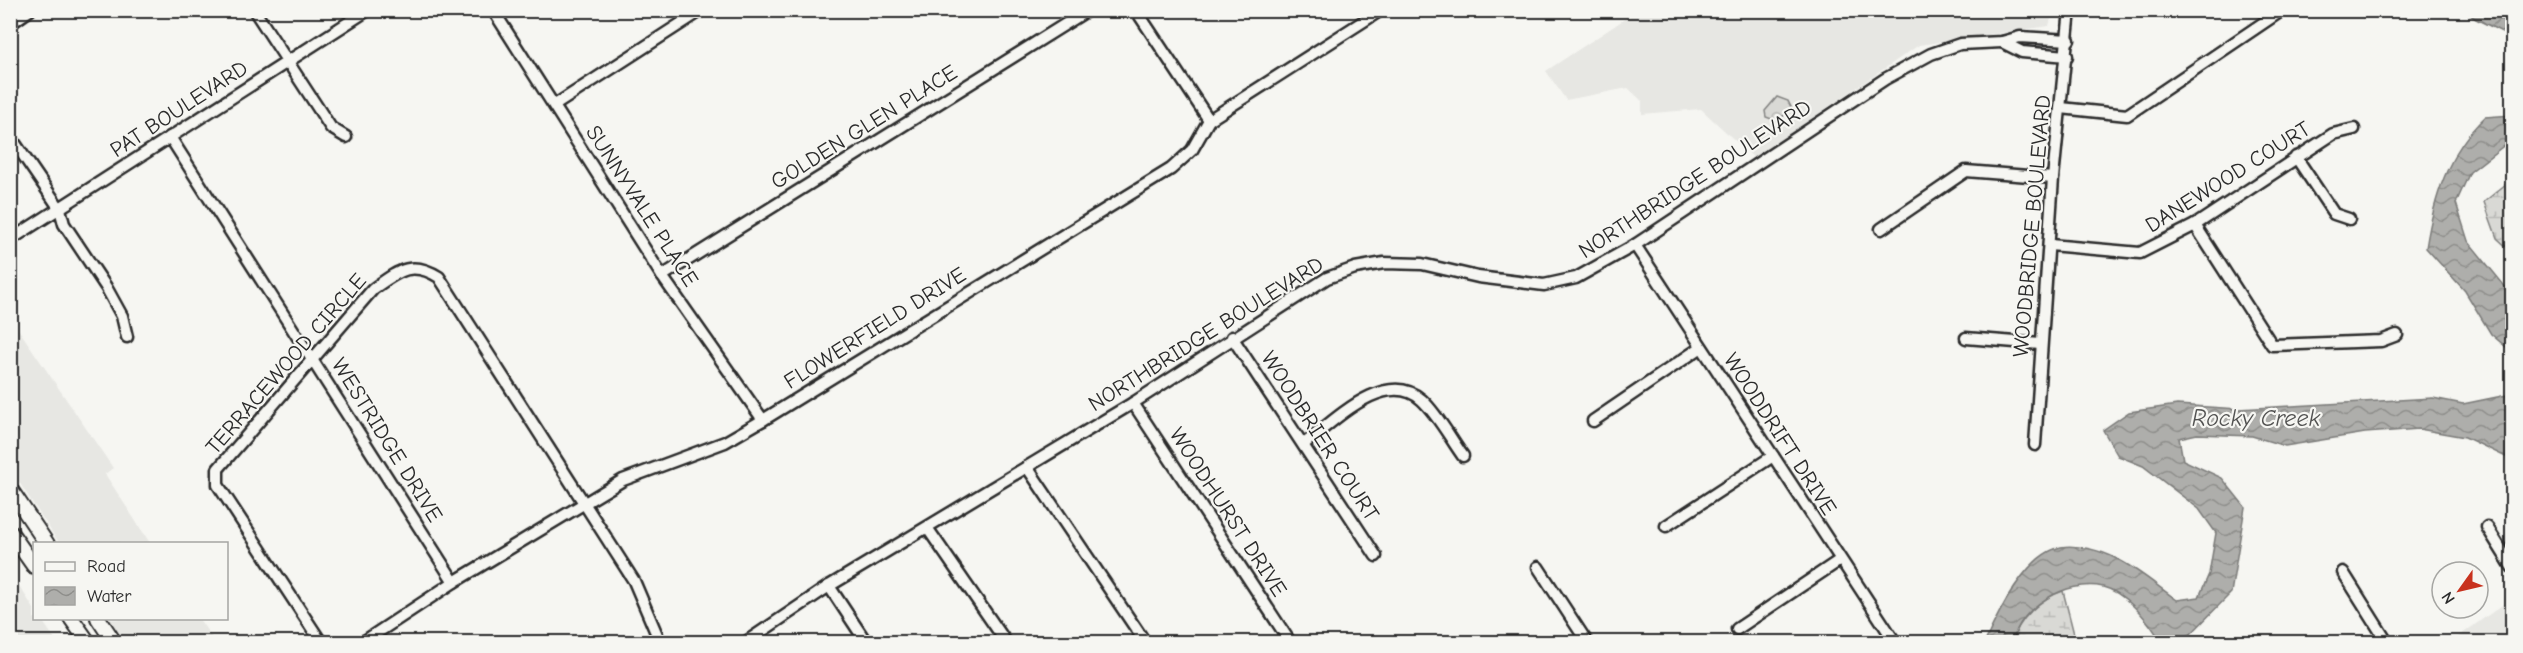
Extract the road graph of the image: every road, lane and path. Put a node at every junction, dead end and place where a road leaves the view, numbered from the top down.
1 (30, 10) edge
2 (254, 10) edge
3 (368, 10) edge
4 (493, 10) edge
5 (702, 10) edge
6 (1088, 10) edge
7 (1136, 10) edge
8 (1381, 10) edge
9 (2070, 10) edge
10 (2278, 13) dead end
11 (10, 24) edge
12 (2068, 40) junction
13 (2002, 42) junction
14 (2067, 56) junction
15 (287, 63) junction
16 (555, 105) junction
17 (2061, 108) junction
18 (1209, 120) junction
19 (2354, 129) dead end
20 (10, 136) edge
21 (170, 137) junction
22 (345, 137) dead end
23 (2296, 157) junction
24 (2053, 178) junction
25 (60, 209) junction
26 (2349, 219) dead end
27 (2195, 225) junction
28 (1881, 229) dead end
29 (10, 240) edge
30 (1635, 245) junction
31 (2050, 245) junction
32 (662, 276) junction
33 (2397, 335) dead end
34 (127, 337) dead end
35 (1232, 337) junction
36 (1966, 338) dead end
37 (2040, 345) junction
38 (1700, 348) junction
39 (312, 358) junction
40 (1132, 403) junction
41 (763, 420) junction
42 (1593, 421) dead end
43 (1304, 444) junction
44 (2035, 445) dead end
45 (1463, 456) dead end
46 (1773, 456) junction
47 (1028, 467) junction
48 (10, 489) edge
49 (586, 505) junction
50 (1666, 526) dead end
51 (2487, 527) dead end
52 (928, 529) junction
53 (10, 532) edge
54 (46, 542) edge
55 (1376, 556) dead end
56 (1840, 561) junction
57 (33, 565) edge
58 (1538, 567) dead end
59 (2512, 567) edge
60 (2343, 572) dead end
61 (454, 582) junction
62 (829, 586) junction
63 (72, 620) edge
64 (99, 620) edge
65 (1737, 629) dead end
66 (88, 642) edge
67 (114, 642) edge
68 (321, 642) edge
69 (363, 642) edge
70 (660, 642) edge
71 (746, 642) edge
72 (866, 642) edge
73 (1006, 642) edge
74 (1145, 642) edge
75 (1290, 642) edge
76 (1587, 642) edge
77 (1895, 642) edge
78 (2387, 642) edge

1 - 11 street
2 - 15 street
3 - 15 street, PAT BOULEVARD
4 - 16 street, SUNNYVALE PLACE
5 - 16 street
6 - 32 street, GOLDEN GLEN PLACE
7 - 18 street
8 - 18 street, FLOWERFIELD DRIVE
9 - 12 street, WOODBRIDGE BOULEVARD
10 - 17 street
12 - 13 street, NORTHBRIDGE BOULEVARD
12 - 14 street, WOODBRIDGE BOULEVARD
13 - 14 street, NORTHBRIDGE BOULEVARD
13 - 30 street, NORTHBRIDGE BOULEVARD
14 - 17 street, WOODBRIDGE BOULEVARD
15 - 21 street, PAT BOULEVARD
15 - 22 street
16 - 32 street, SUNNYVALE PLACE
17 - 24 street, WOODBRIDGE BOULEVARD
18 - 41 street, FLOWERFIELD DRIVE
19 - 23 street, DANEWOOD COURT
20 - 25 street
21 - 25 street, PAT BOULEVARD
21 - 39 street, WESTRIDGE DRIVE
23 - 26 street
23 - 27 street, DANEWOOD COURT
24 - 28 street
24 - 31 street, WOODBRIDGE BOULEVARD
25 - 29 street, PAT BOULEVARD
25 - 34 street
27 - 31 street, DANEWOOD COURT
27 - 33 street
30 - 35 street, NORTHBRIDGE BOULEVARD
30 - 38 street, WOODDRIFT DRIVE
31 - 37 street, WOODBRIDGE BOULEVARD
32 - 41 street, SUNNYVALE PLACE
35 - 40 street, NORTHBRIDGE BOULEVARD
35 - 43 street, WOODBRIER COURT
36 - 37 street
37 - 44 street, WOODBRIDGE BOULEVARD
38 - 42 street
38 - 46 street, WOODDRIFT DRIVE
39 - 49 street, TERRACEWOOD CIRCLE
39 - 61 street, WESTRIDGE DRIVE
39 - 68 street, TERRACEWOOD CIRCLE
40 - 47 street, NORTHBRIDGE BOULEVARD
40 - 75 street, WOODHURST DRIVE
41 - 49 street, FLOWERFIELD DRIVE
43 - 45 street
43 - 55 street, WOODBRIER COURT
46 - 50 street
46 - 56 street, WOODDRIFT DRIVE
47 - 52 street, NORTHBRIDGE BOULEVARD
47 - 74 street
48 - 54 main road
49 - 61 street, FLOWERFIELD DRIVE
49 - 70 street, TERRACEWOOD CIRCLE
51 - 59 street
52 - 62 street, NORTHBRIDGE BOULEVARD
52 - 73 street
53 - 57 main road
56 - 65 street
56 - 77 street, WOODDRIFT DRIVE
58 - 76 street
60 - 78 street
61 - 69 street, FLOWERFIELD DRIVE
62 - 71 street, NORTHBRIDGE BOULEVARD
62 - 72 street
63 - 66 main road
64 - 67 main road

